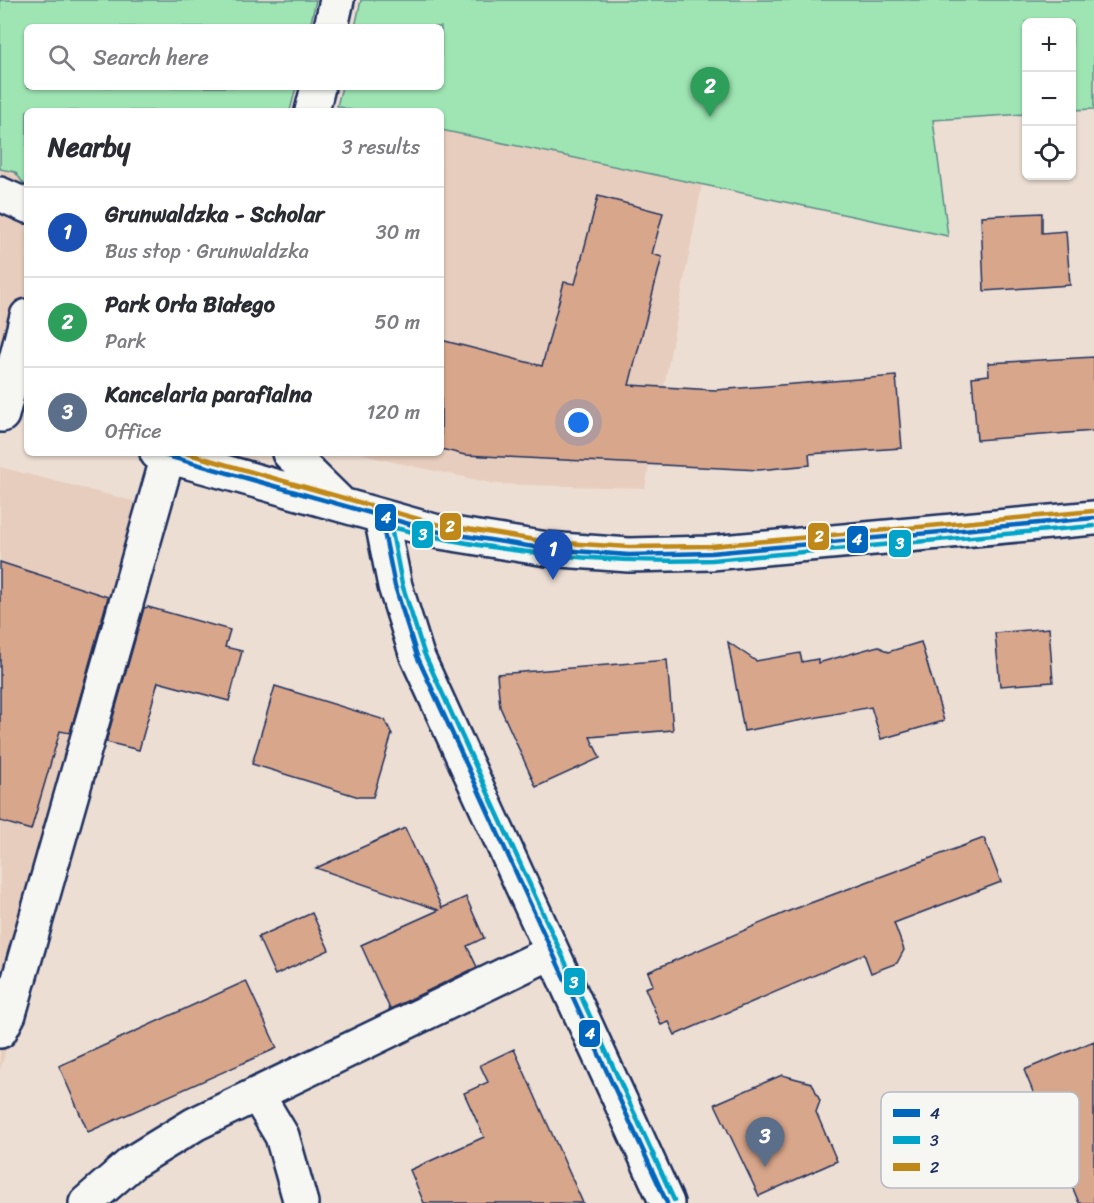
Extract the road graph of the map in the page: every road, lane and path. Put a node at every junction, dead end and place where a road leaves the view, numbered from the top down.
1 (337, 0) edge
2 (332, 24) edge
3 (317, 90) edge
4 (313, 108) edge
5 (0, 194) edge
6 (24, 205) edge
7 (24, 334) edge
8 (10, 417) edge
9 (165, 456) edge
10 (173, 456) edge
11 (292, 456) edge
12 (341, 504) junction
13 (381, 517) junction
14 (1094, 518) edge
15 (552, 952) junction
16 (0, 1031) edge
17 (258, 1096) junction
18 (86, 1203) edge
19 (301, 1203) edge
20 (668, 1203) edge

1 - 2 street
3 - 4 street
5 - 6 street
7 - 8 street
9 - 16 street
10 - 12 street
11 - 12 street
12 - 13 street
13 - 14 street
13 - 15 street
15 - 17 street
15 - 20 street
17 - 18 street
17 - 19 street

